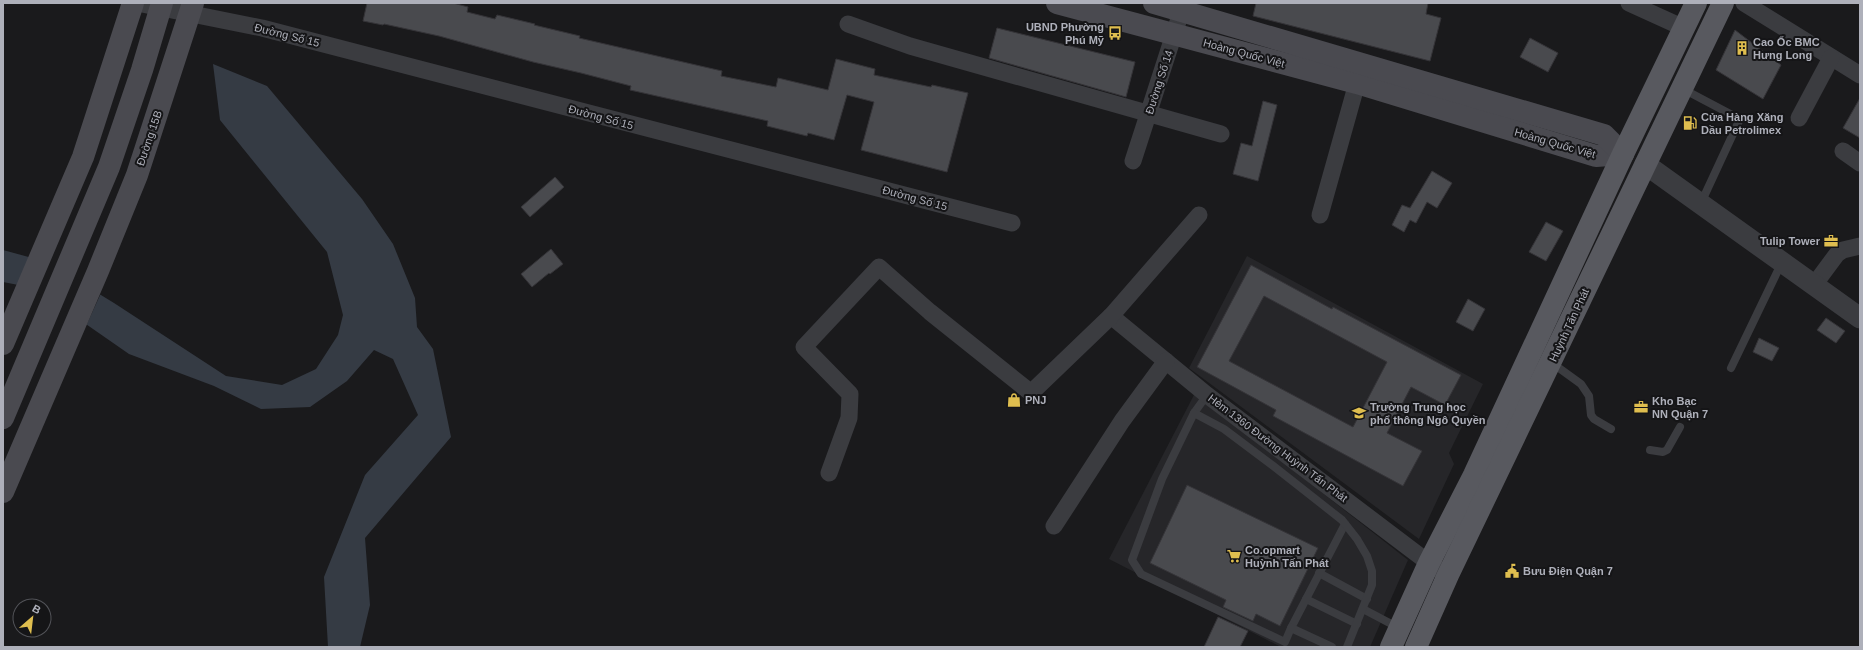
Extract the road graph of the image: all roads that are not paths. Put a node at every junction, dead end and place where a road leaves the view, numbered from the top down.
1 (133, 3) edge
2 (137, 3) edge
3 (1057, 3) edge
4 (1154, 3) edge
5 (1629, 3) edge
6 (1696, 3) edge
7 (1723, 3) edge
8 (1744, 3) edge
9 (161, 5) edge
10 (1183, 7) edge
11 (191, 8) edge
12 (848, 24) dead end
13 (1684, 28) junction
14 (1175, 34) junction
15 (1831, 58) junction
16 (1860, 75) edge
17 (1357, 83) junction
18 (1683, 88) junction
19 (1150, 113) junction
20 (1799, 118) dead end
21 (1221, 134) dead end
22 (1843, 151) dead end
23 (1623, 154) junction
24 (1133, 161) dead end
25 (1860, 163) edge
26 (1645, 164) junction
27 (1701, 203) junction
28 (1199, 215) dead end
29 (1320, 215) dead end
30 (1012, 223) dead end
31 (1860, 246) edge
32 (1782, 262) junction
33 (1814, 285) junction
34 (1111, 316) junction
35 (1860, 318) edge
36 (3, 344) edge
37 (1166, 361) junction
38 (1551, 362) junction
39 (1731, 368) dead end
40 (1207, 394) junction
41 (1194, 413) junction
42 (3, 418) edge
43 (1680, 427) dead end
44 (1611, 429) dead end
45 (1650, 450) dead end
46 (829, 473) dead end
47 (3, 492) edge
48 (1345, 524) junction
49 (1054, 526) dead end
50 (1428, 563) junction
51 (1319, 573) junction
52 (1448, 575) junction
53 (1306, 599) junction
54 (1367, 599) junction
55 (1363, 609) junction
56 (1357, 624) junction
57 (1291, 628) junction
58 (1395, 638) edge
59 (1332, 647) edge
60 (1347, 647) edge
61 (1416, 647) edge

1 - 36 main road
2 - 9 street, Đường Số 15
3 - 14 main road, Hoàng Quốc Việt
4 - 10 main road, Hoàng Quốc Việt
5 - 13 street
6 - 13 main road
7 - 18 main road, Huỳnh Tấn Phát
8 - 15 street
9 - 11 street, Đường Số 15
9 - 42 main road
10 - 14 street, Đường Số 14
10 - 23 main road, Hoàng Quốc Việt
11 - 30 street, Đường Số 15
11 - 47 main road, Đường 15B
12 - 19 street
13 - 23 main road
14 - 17 main road, Hoàng Quốc Việt
14 - 19 street, Đường Số 14
15 - 16 street
15 - 20 street
17 - 23 main road, Hoàng Quốc Việt
17 - 29 street
18 - 26 main road, Huỳnh Tấn Phát
18 - 27 lane
19 - 21 street
19 - 24 street, Đường Số 14
22 - 25 street
23 - 26 main road
23 - 50 main road
26 - 27 street
26 - 38 main road, Huỳnh Tấn Phát
27 - 32 street
28 - 34 street
31 - 33 street
32 - 33 street
32 - 39 lane
33 - 35 street
34 - 37 street, Hẻm 1360 Đường Huỳnh Tấn Phát
34 - 46 street
37 - 40 street, Hẻm 1360 Đường Huỳnh Tấn Phát
37 - 49 street
38 - 44 lane
38 - 52 main road, Huỳnh Tấn Phát
40 - 41 lane
40 - 50 street, Hẻm 1360 Đường Huỳnh Tấn Phát
41 - 48 lane
41 - 57 lane
43 - 45 lane
48 - 51 lane
48 - 54 lane
50 - 52 street, Hẻm 1360 Đường Huỳnh Tấn Phát
50 - 58 main road
51 - 53 lane
51 - 54 lane
52 - 61 main road, Huỳnh Tấn Phát
53 - 56 lane
53 - 57 lane
54 - 55 lane
55 - 56 lane
55 - 58 lane
56 - 60 lane
57 - 59 lane

